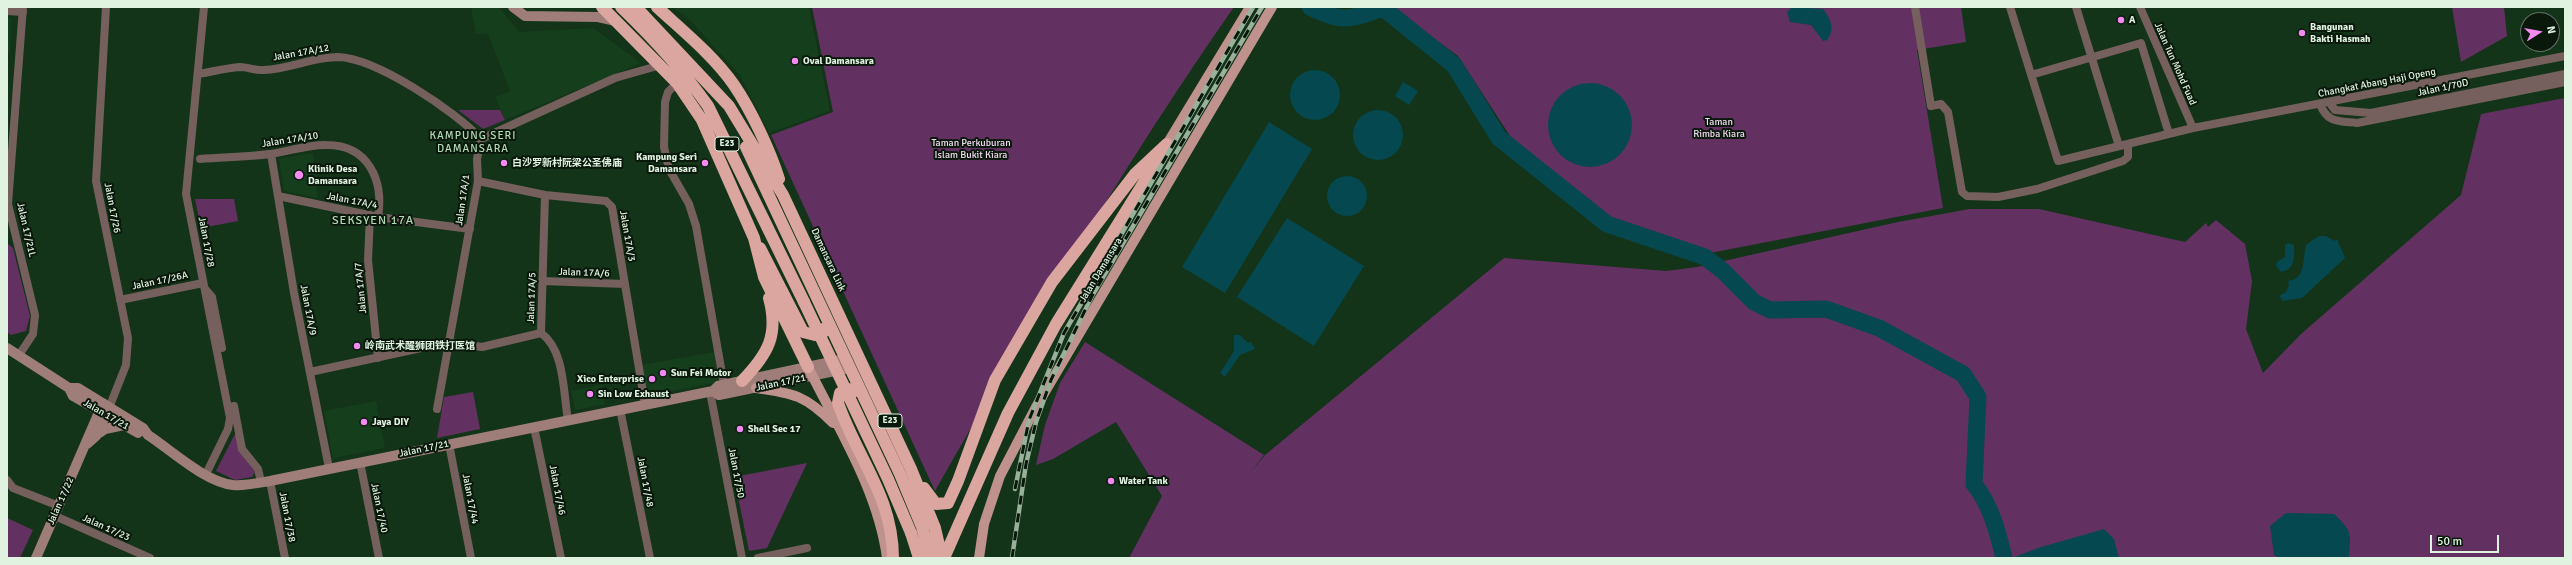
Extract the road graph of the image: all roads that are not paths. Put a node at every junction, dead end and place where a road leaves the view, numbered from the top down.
1 (106, 7) edge
2 (204, 7) edge
3 (513, 7) edge
4 (602, 7) edge
5 (621, 7) edge
6 (636, 7) edge
7 (657, 7) edge
8 (1250, 7) edge
9 (1272, 7) edge
10 (1915, 7) edge
11 (2010, 7) edge
12 (2076, 7) edge
13 (2140, 7) edge
14 (23, 9) edge
15 (7, 12) edge
16 (616, 21) junction
17 (2565, 56) edge
18 (2092, 57) junction
19 (661, 65) junction
20 (198, 74) junction
21 (2565, 74) edge
22 (2031, 75) junction
23 (2565, 82) edge
24 (677, 83) junction
25 (717, 92) junction
26 (7, 101) edge
27 (16, 101) junction
28 (2329, 102) junction
29 (2320, 104) junction
30 (2193, 128) junction
31 (2169, 134) junction
32 (481, 139) junction
33 (1167, 144) junction
34 (2128, 144) junction
35 (2119, 146) junction
36 (271, 154) junction
37 (200, 159) dead end
38 (478, 181) junction
39 (545, 195) junction
40 (784, 195) junction
41 (278, 196) junction
42 (374, 216) junction
43 (470, 229) junction
44 (11, 233) edge
45 (754, 238) junction
46 (764, 276) junction
47 (542, 281) junction
48 (625, 284) junction
49 (204, 286) junction
50 (120, 300) junction
51 (825, 317) junction
52 (540, 333) junction
53 (449, 342) junction
54 (7, 348) edge
55 (19, 355) junction
56 (378, 358) junction
57 (847, 363) junction
58 (810, 371) junction
59 (310, 372) junction
60 (742, 381) junction
61 (724, 385) junction
62 (756, 388) junction
63 (712, 391) junction
64 (865, 398) junction
65 (645, 404) junction
66 (437, 409) dead end
67 (620, 409) junction
68 (104, 410) junction
69 (568, 420) junction
70 (124, 425) junction
71 (534, 427) junction
72 (838, 429) junction
73 (148, 435) junction
74 (96, 436) junction
75 (87, 444) junction
76 (449, 444) junction
77 (360, 462) junction
78 (329, 468) junction
79 (911, 468) junction
80 (206, 474) junction
81 (7, 480) edge
82 (265, 481) junction
83 (59, 506) junction
84 (55, 516) junction
85 (808, 548) dead end
86 (779, 556) edge
87 (36, 558) edge
88 (150, 558) edge
89 (285, 558) edge
90 (379, 558) edge
91 (471, 558) edge
92 (561, 558) edge
93 (650, 558) edge
94 (742, 558) edge
95 (758, 558) edge
96 (887, 558) edge
97 (893, 558) edge
98 (919, 558) edge
99 (931, 558) edge
100 (943, 558) edge
101 (979, 558) edge

1 - 50 street, Jalan 17/26
2 - 20 street, Jalan 17/28
3 - 16 street
4 - 16 highway
5 - 98 highway, E23, bridge
6 - 25 highway, Damansara Link / E23
7 - 40 highway
8 - 33 main road
9 - 101 main road, Jalan Damansara
10 - 34 street
11 - 22 street
12 - 18 street
13 - 30 street, Jalan Tun Mohd Fuad
14 - 15 street
14 - 27 street, Jalan 17/21L
16 - 19 highway
17 - 28 street, Changkat Abang Haji Openg
18 - 22 street
18 - 31 street
18 - 35 street
19 - 24 highway
19 - 32 street
20 - 32 street, Jalan 17A/12
20 - 49 street, Jalan 17/28
21 - 28 street, Jalan 1/70D
22 - 35 street, Changkat Abang Haji Openg
23 - 29 street, Jalan 1/70D
24 - 45 highway
24 - 61 street
25 - 40 highway, Damansara Link / E23
25 - 51 highway
26 - 27 street
27 - 44 street, Jalan 17/21L
28 - 29 street, Changkat Abang Haji Openg
29 - 30 street, Changkat Abang Haji Openg
30 - 31 street, Changkat Abang Haji Openg
31 - 34 street, Changkat Abang Haji Openg
32 - 38 street, Jalan 17A/1
33 - 79 highway
33 - 100 highway
34 - 35 street, Changkat Abang Haji Openg
36 - 37 street, Jalan 17A/10
36 - 41 street, Jalan 17A/9
36 - 42 street, Jalan 17A/10
38 - 39 street, Jalan 17A/3
38 - 43 street, Jalan 17A/1
39 - 47 street, Jalan 17A/5
39 - 48 street, Jalan 17A/3
40 - 79 highway, Damansara Link / E23
41 - 42 street, Jalan 17A/4
41 - 59 street, Jalan 17A/9
42 - 43 street, Jalan 17A/4
42 - 56 street, Jalan 17A/7
43 - 53 street, Jalan 17A/1
44 - 55 street, Jalan 17/21L
45 - 46 highway
45 - 51 highway
46 - 58 highway
46 - 60 highway
47 - 48 street, Jalan 17A/6
47 - 52 street, Jalan 17A/5
48 - 65 street, Jalan 17A/3
49 - 50 street, Jalan 17/26A
49 - 80 street, Jalan 17/28
49 - 82 street, Jalan 17/38
50 - 68 street, Jalan 17/26
51 - 57 highway
52 - 53 street
52 - 69 street, Jalan 17A/5
53 - 56 street
53 - 66 street, Jalan 17A/1
54 - 55 street, Jalan 17/21
55 - 68 street, Jalan 17/21
56 - 59 street
57 - 58 street, Jalan 17/21
57 - 64 highway
58 - 60 street, Jalan 17/21
58 - 62 street, Jalan 17/21
58 - 72 main road
59 - 78 street, Jalan 17A/9
60 - 61 street, Jalan 17/21
61 - 63 street, Jalan 17/21
62 - 63 street, Jalan 17/21
62 - 72 main road
63 - 65 street, Jalan 17/21
63 - 94 street, Jalan 17/50
64 - 97 highway
64 - 99 highway
65 - 67 street, Jalan 17/21
67 - 69 street, Jalan 17/21
67 - 93 street, Jalan 17/48
68 - 70 street, Jalan 17/21
68 - 73 street, Jalan 17/21
68 - 74 street, Jalan 17/22
68 - 75 street, Jalan 17/22
69 - 71 street, Jalan 17/21
70 - 73 street, Jalan 17/21
70 - 74 street
71 - 76 street, Jalan 17/21
71 - 92 street, Jalan 17/46
72 - 96 main road
73 - 80 street, Jalan 17/21
74 - 75 street, Jalan 17/22
75 - 83 street, Jalan 17/22
76 - 77 street, Jalan 17/21
76 - 91 street, Jalan 17/44
77 - 78 street, Jalan 17/21
77 - 90 street, Jalan 17/40
78 - 82 street, Jalan 17/21
79 - 100 highway, Damansara Link / E23
80 - 82 street, Jalan 17/21
81 - 83 street
82 - 89 street, Jalan 17/38
83 - 84 street, Jalan 17/22
84 - 87 street, Jalan 17/22
84 - 88 street, Jalan 17/23
85 - 86 street
86 - 95 street

